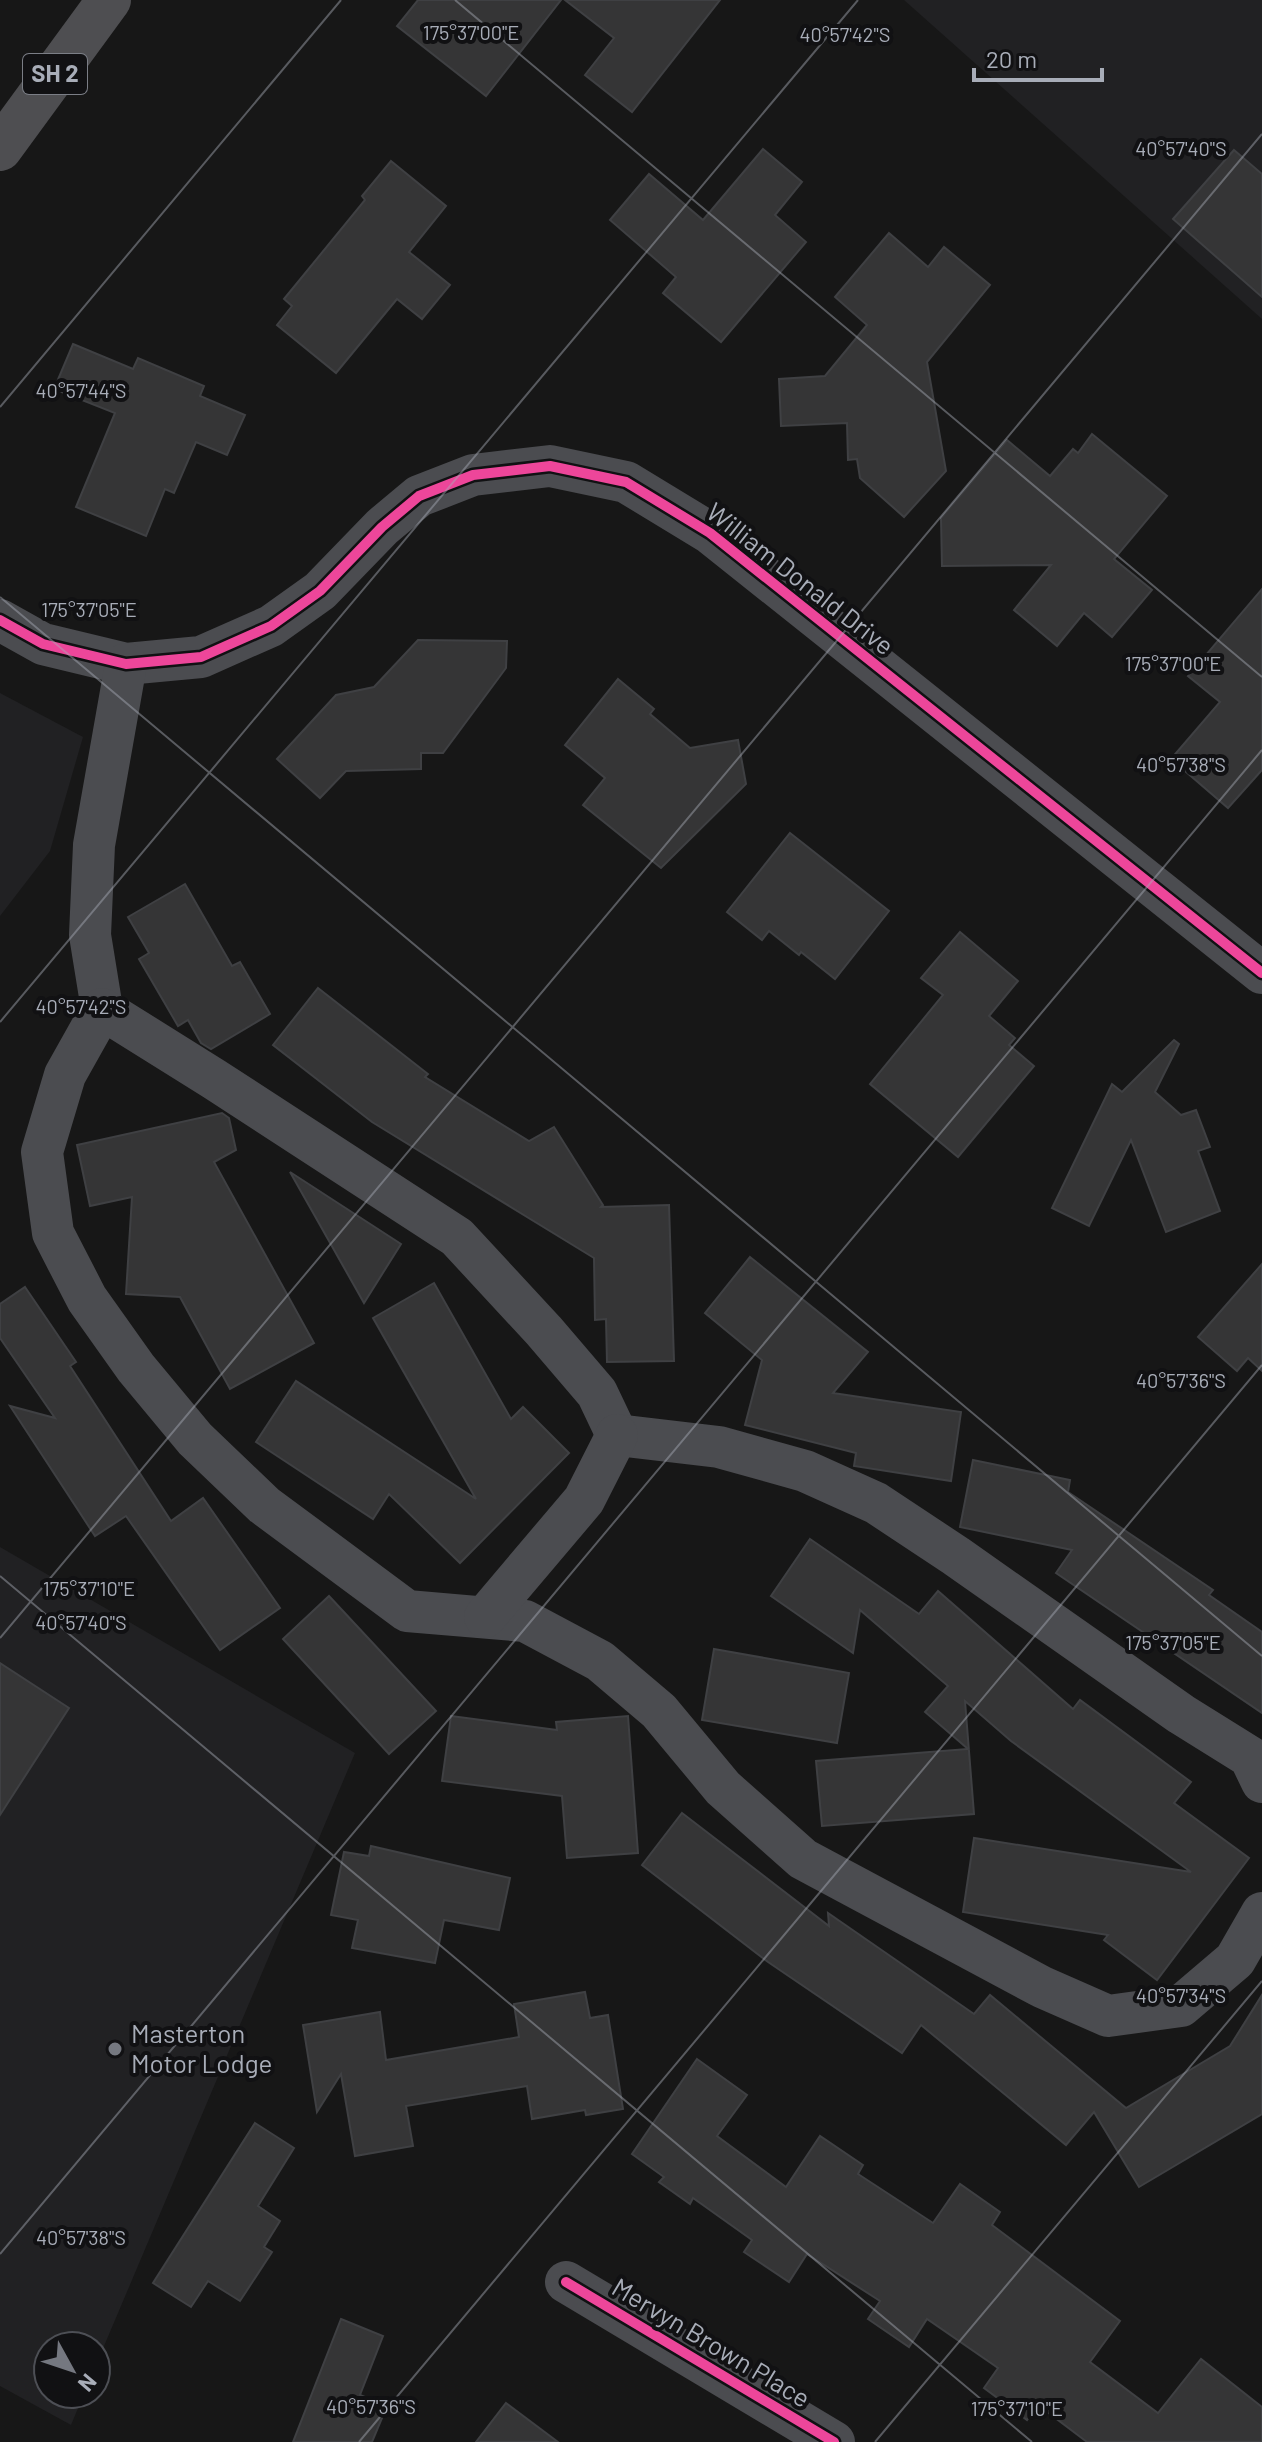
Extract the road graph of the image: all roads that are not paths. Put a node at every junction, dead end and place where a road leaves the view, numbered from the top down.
1 (109, 0) edge
2 (0, 149) edge
3 (0, 620) edge
4 (126, 664) junction
5 (1262, 973) edge
6 (102, 1009) junction
7 (617, 1435) junction
8 (485, 1617) junction
9 (1262, 1782) edge
10 (1262, 1913) edge
11 (566, 2282) dead end
12 (834, 2442) edge

1 - 2 highway, SH 2
3 - 4 street, William Donald Drive
4 - 5 street, William Donald Drive
4 - 6 street
6 - 7 street
6 - 8 street
7 - 8 street
7 - 9 street
8 - 10 street
11 - 12 street, Mervyn Brown Place

